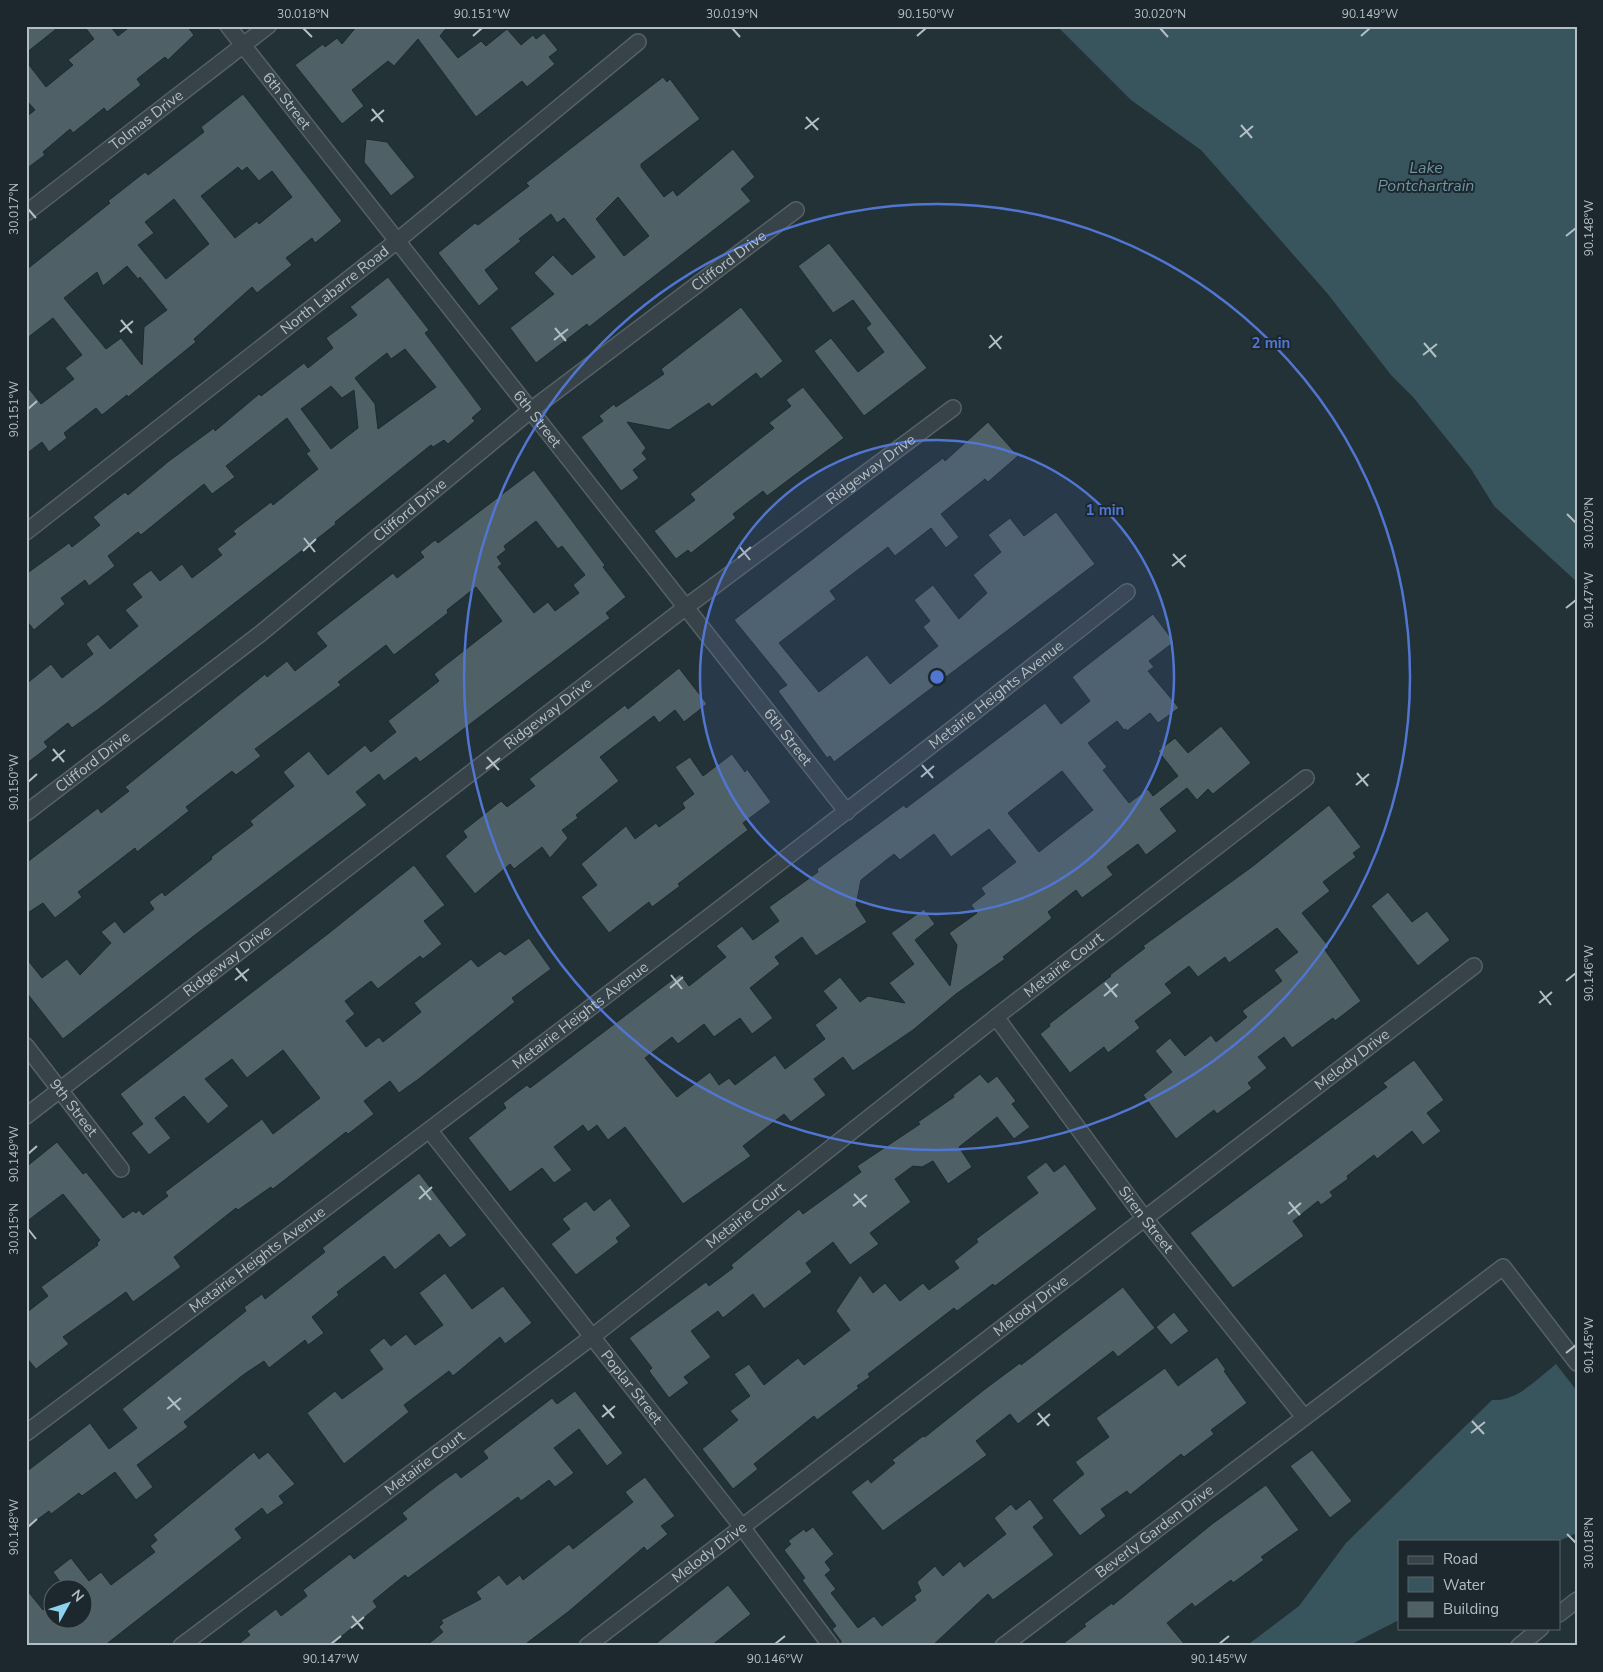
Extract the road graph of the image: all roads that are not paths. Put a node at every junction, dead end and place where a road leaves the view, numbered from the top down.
1 (228, 26) edge
2 (268, 26) edge
3 (638, 42) dead end
4 (243, 46) junction
5 (796, 210) dead end
6 (26, 213) edge
7 (397, 241) junction
8 (953, 408) dead end
9 (530, 410) junction
10 (26, 532) edge
11 (1127, 592) dead end
12 (686, 607) junction
13 (1306, 778) dead end
14 (847, 812) junction
15 (26, 814) edge
16 (1474, 966) dead end
17 (996, 1017) junction
18 (26, 1046) edge
19 (60, 1090) junction
20 (26, 1116) edge
21 (430, 1131) junction
22 (121, 1168) dead end
23 (1144, 1219) junction
24 (592, 1337) junction
25 (1577, 1363) edge
26 (1304, 1416) junction
27 (26, 1433) edge
28 (742, 1527) junction
29 (1575, 1601) edge
30 (1560, 1613) edge
31 (1539, 1630) edge
32 (181, 1646) edge
33 (587, 1646) edge
34 (831, 1646) edge
35 (1003, 1646) edge
36 (1519, 1646) edge

1 - 4 street, 6th Street
2 - 4 street, Tolmas Drive
3 - 7 street, North Labarre Road
4 - 6 street, Tolmas Drive
4 - 7 street, 6th Street
5 - 9 street, Clifford Drive
7 - 9 street, 6th Street
7 - 10 street, North Labarre Road
8 - 12 street, Ridgeway Drive
9 - 12 street, 6th Street
9 - 15 street, Clifford Drive
11 - 14 street, Metairie Heights Avenue
12 - 14 street, 6th Street
12 - 19 street, Ridgeway Drive
13 - 17 street, Metairie Court
14 - 21 street, Metairie Heights Avenue
16 - 23 street, Melody Drive
17 - 23 street, Siren Street
17 - 24 street, Metairie Court
18 - 19 street, 9th Street
19 - 20 street, Ridgeway Drive
19 - 22 street, 9th Street
21 - 24 street, Poplar Street
21 - 27 street, Metairie Heights Avenue
23 - 26 street, Siren Street
23 - 28 street, Melody Drive
24 - 28 street, Poplar Street
24 - 32 street, Metairie Court
25 - 26 street, Beverly Garden Drive
26 - 35 street, Beverly Garden Drive
28 - 33 street, Melody Drive
28 - 34 street, Poplar Street
29 - 30 street
31 - 36 street

